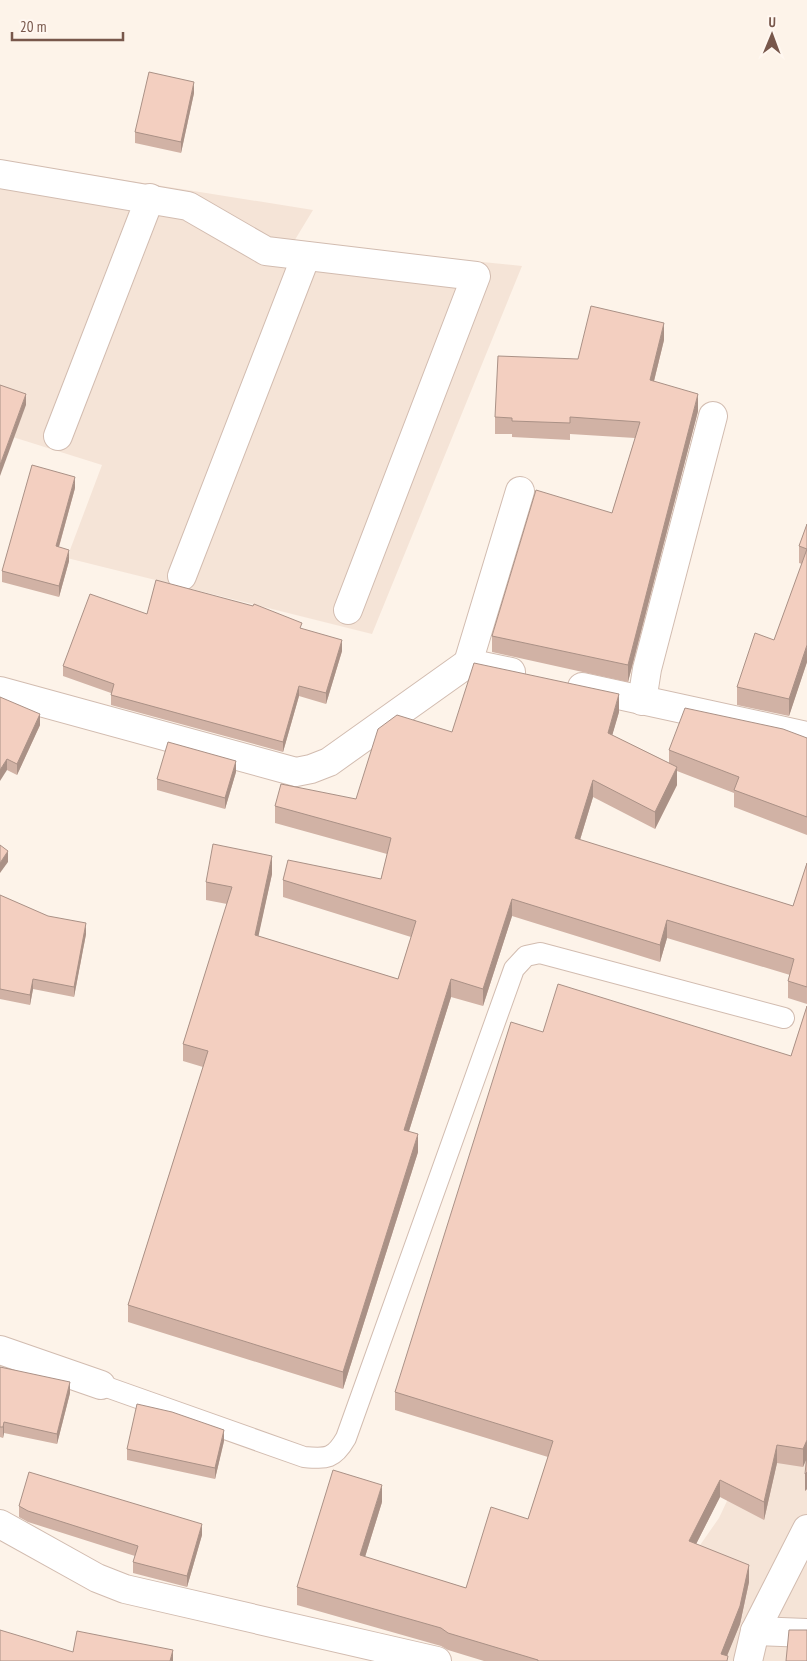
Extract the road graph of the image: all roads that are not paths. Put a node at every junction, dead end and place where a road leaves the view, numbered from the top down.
1 (0, 174) edge
2 (150, 198) junction
3 (306, 256) junction
4 (713, 416) dead end
5 (58, 436) dead end
6 (520, 491) dead end
7 (182, 576) dead end
8 (348, 610) dead end
9 (468, 663) junction
10 (533, 677) edge
11 (561, 682) edge
12 (0, 691) edge
13 (642, 701) junction
14 (807, 736) edge
15 (784, 1018) dead end
16 (0, 1350) edge
17 (101, 1385) joint
18 (0, 1524) edge
19 (807, 1529) edge
20 (755, 1631) junction
21 (807, 1633) edge
22 (437, 1661) edge
23 (748, 1661) edge

1 - 2 street
2 - 3 street
2 - 5 street
3 - 7 street
3 - 8 street
4 - 13 street
6 - 9 street
9 - 10 street
9 - 12 street
11 - 13 street
13 - 14 street
15 - 17 lane
16 - 17 street
18 - 22 street
19 - 20 street
20 - 21 street
20 - 23 street

